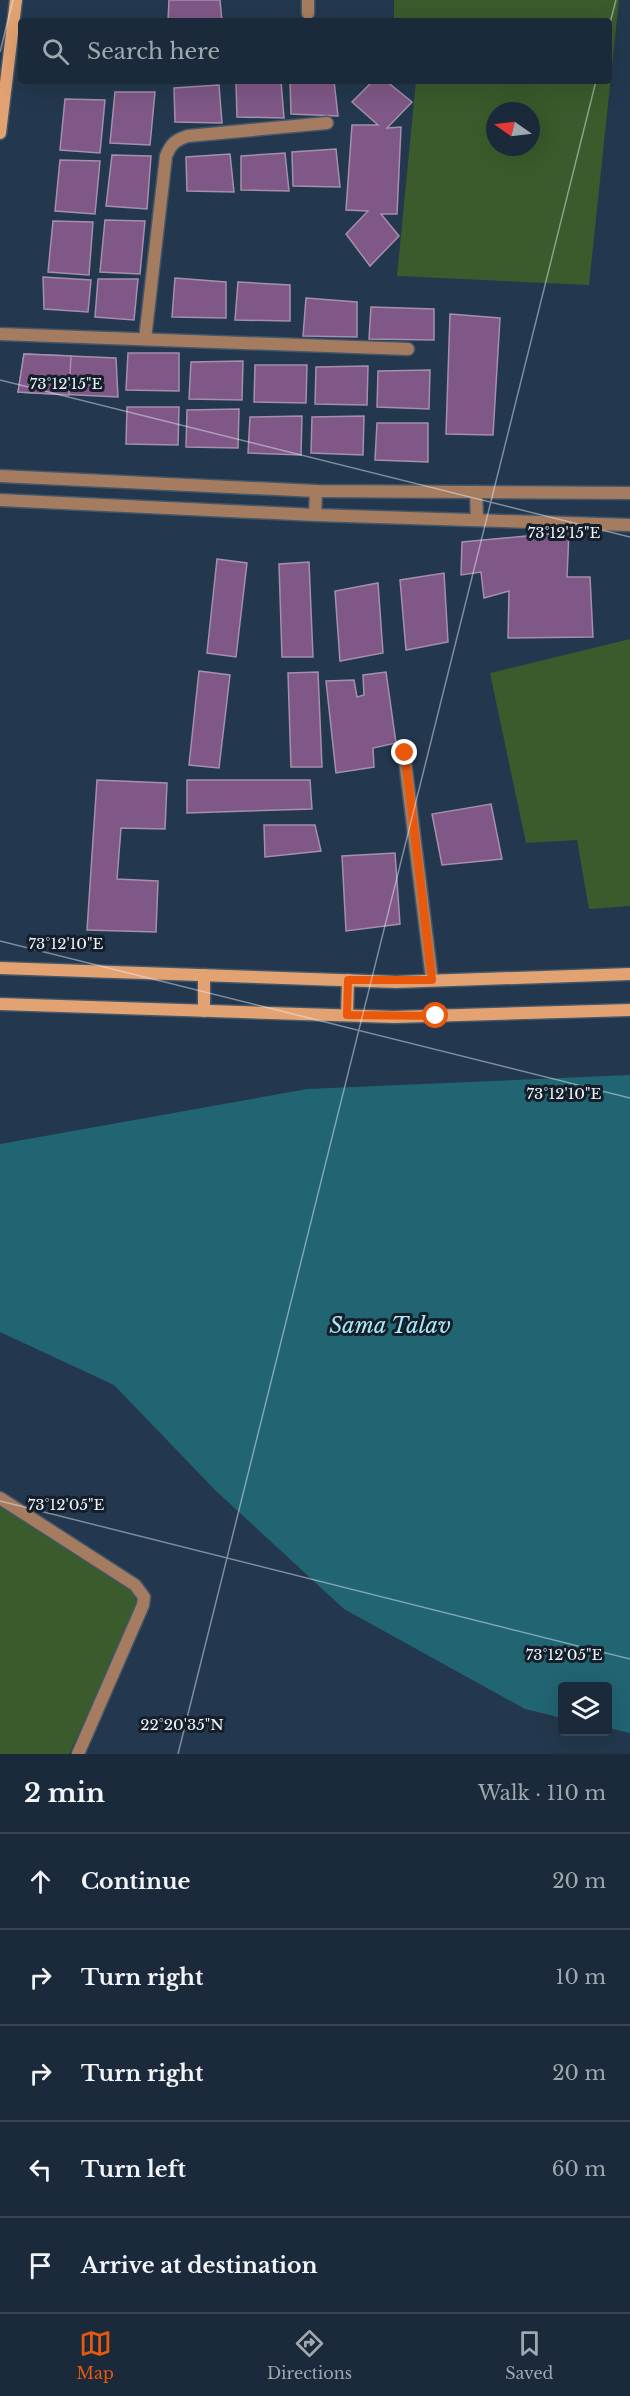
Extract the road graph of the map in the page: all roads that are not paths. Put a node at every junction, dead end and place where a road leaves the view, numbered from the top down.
1 (16, 0) edge
2 (5, 61) edge
3 (327, 123) dead end
4 (0, 133) edge
5 (0, 334) edge
6 (145, 339) junction
7 (408, 349) dead end
8 (0, 476) edge
9 (316, 491) junction
10 (476, 492) junction
11 (630, 493) edge
12 (0, 500) edge
13 (315, 515) junction
14 (477, 519) junction
15 (630, 525) edge
16 (405, 753) dead end
17 (0, 968) edge
18 (630, 974) edge
19 (204, 975) junction
20 (348, 980) junction
21 (432, 980) junction
22 (0, 1004) edge
23 (630, 1010) edge
24 (204, 1011) junction
25 (347, 1015) junction
26 (0, 1498) edge
27 (78, 1754) edge

1 - 2 main road
2 - 4 main road
3 - 6 street
5 - 6 street
6 - 7 street
8 - 9 street
9 - 10 street
9 - 13 street
10 - 11 street
10 - 14 street
12 - 13 street
13 - 14 street
14 - 15 street
16 - 21 street
17 - 19 main road
18 - 21 main road
19 - 20 main road
19 - 24 main road
20 - 21 main road
20 - 25 main road
22 - 24 main road
23 - 25 main road
24 - 25 main road
26 - 27 street

